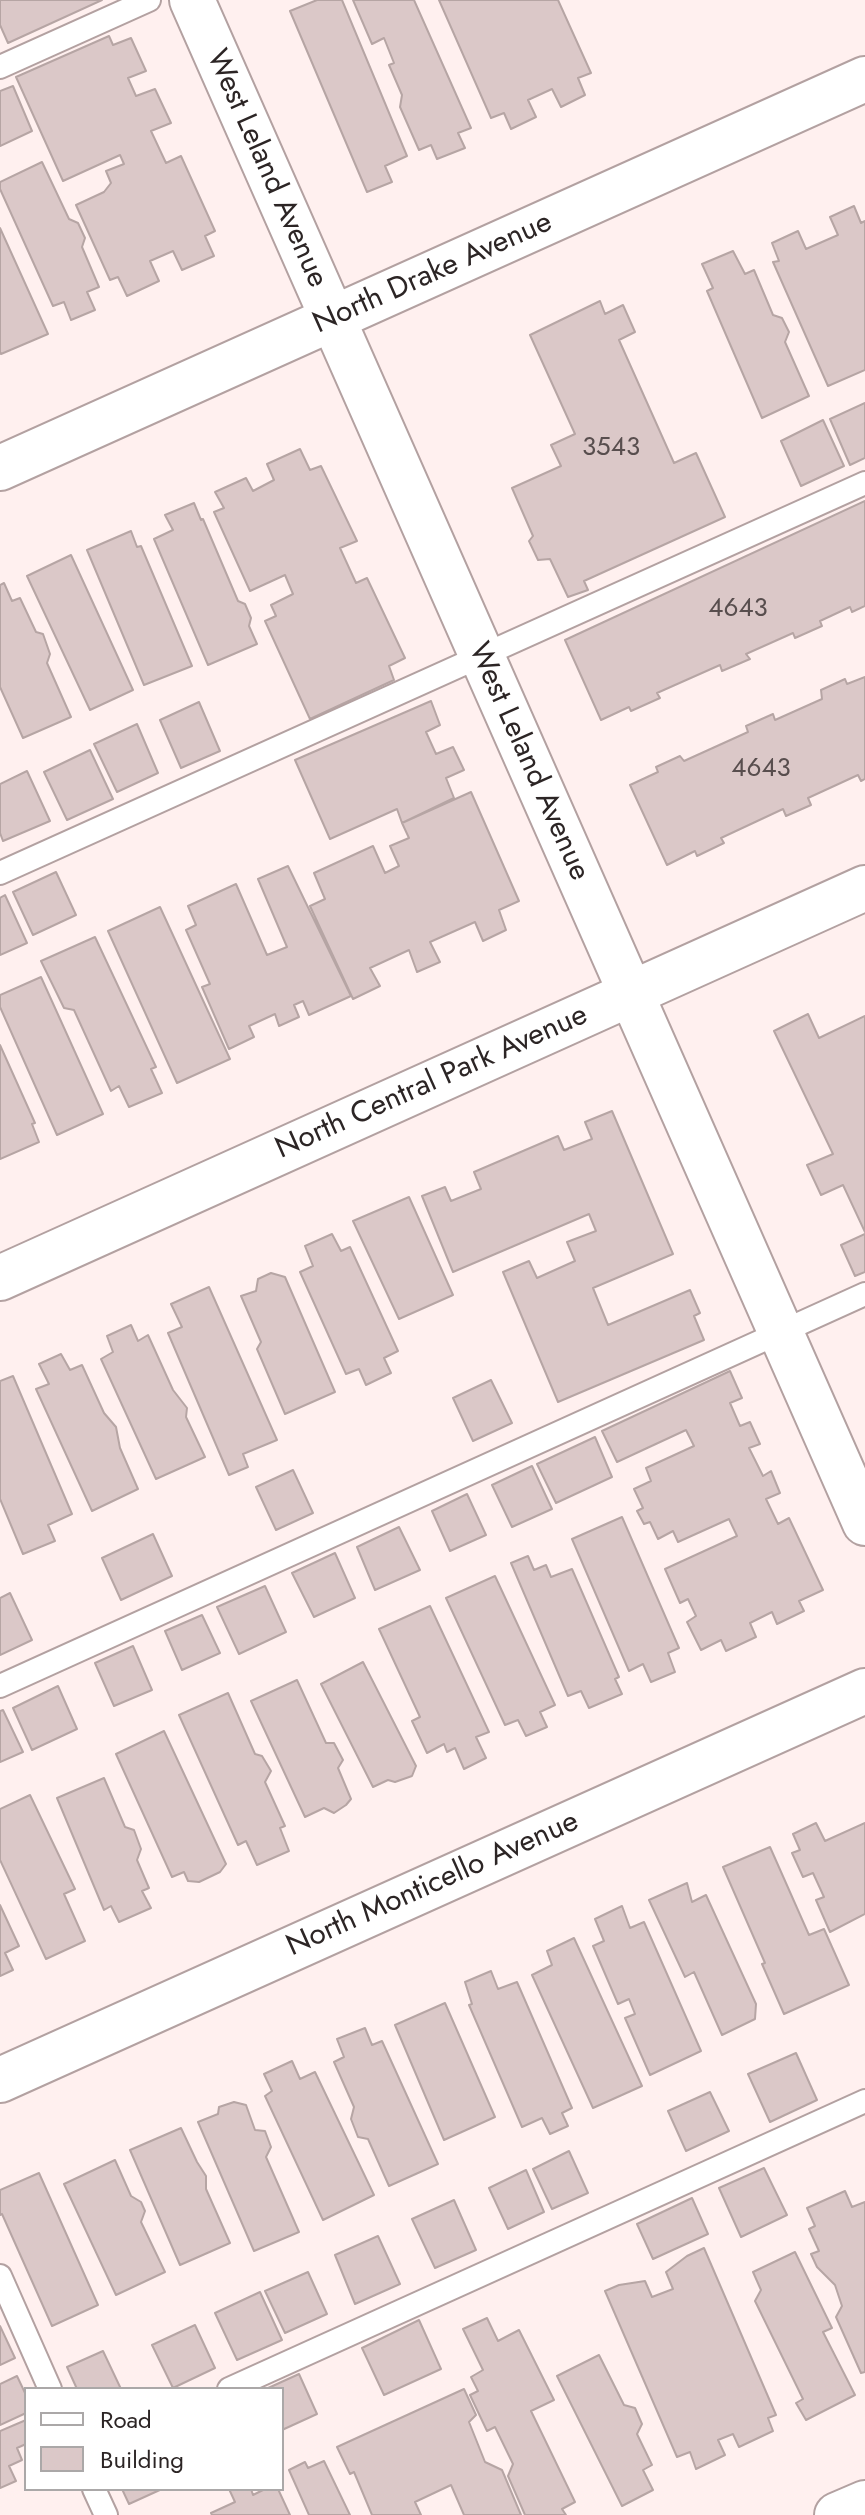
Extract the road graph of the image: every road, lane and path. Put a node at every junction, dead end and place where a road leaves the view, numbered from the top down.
1 (149, 0) edge
2 (192, 0) edge
3 (0, 67) edge
4 (865, 79) edge
5 (333, 319) junction
6 (0, 468) edge
7 (865, 483) edge
8 (481, 656) junction
9 (0, 873) edge
10 (865, 888) edge
11 (630, 994) junction
12 (0, 1278) edge
13 (865, 1294) edge
14 (780, 1332) junction
15 (865, 1523) edge
16 (0, 1686) edge
17 (865, 1691) edge
18 (0, 2080) edge
19 (865, 2101) edge
20 (0, 2276) edge
21 (49, 2387) edge
22 (233, 2387) edge
23 (95, 2491) edge
24 (865, 2503) edge
25 (106, 2515) edge
26 (837, 2515) edge

1 - 3 lane
2 - 5 street, West Leland Avenue
4 - 5 street, North Drake Avenue
5 - 6 street, North Drake Avenue
5 - 8 street, West Leland Avenue
7 - 8 lane
8 - 9 lane
8 - 11 street, West Leland Avenue
10 - 11 street, North Central Park Avenue
11 - 12 street, North Central Park Avenue
11 - 14 street, West Leland Avenue
13 - 14 lane
14 - 15 street, West Leland Avenue
14 - 16 lane
17 - 18 street, North Monticello Avenue
19 - 22 lane
20 - 21 lane
23 - 25 lane
24 - 26 street

